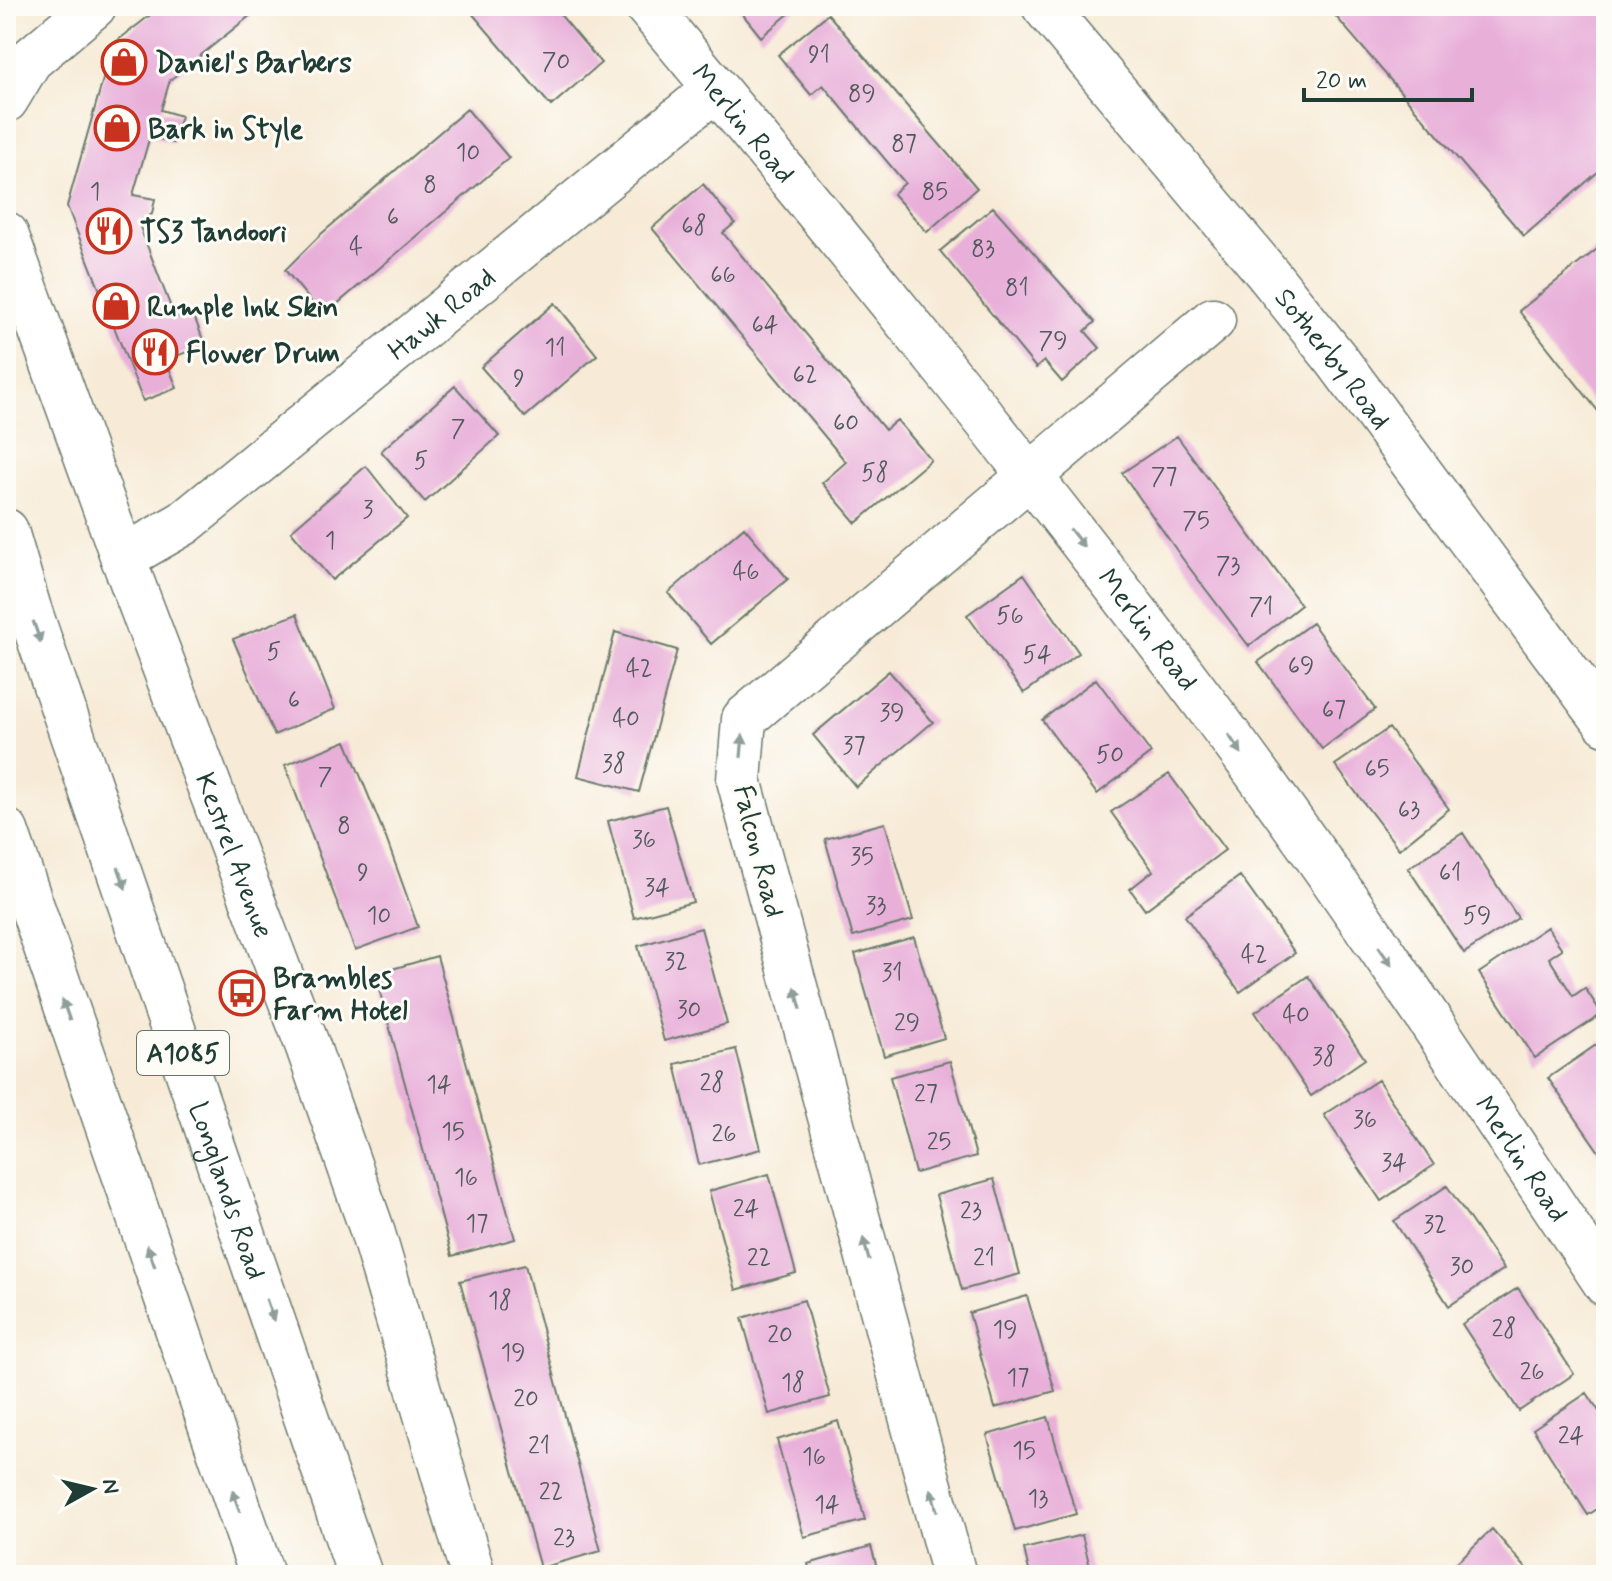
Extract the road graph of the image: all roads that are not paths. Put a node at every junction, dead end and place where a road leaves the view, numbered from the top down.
1 (94, 6) edge
2 (647, 6) edge
3 (1044, 6) edge
4 (715, 89) junction
5 (6, 100) edge
6 (6, 234) edge
7 (1213, 320) dead end
8 (1029, 476) junction
9 (6, 531) edge
10 (123, 558) junction
11 (1606, 723) edge
12 (6, 831) edge
13 (1606, 1284) edge
14 (262, 1575) edge
15 (360, 1575) edge
16 (473, 1575) edge
17 (954, 1575) edge

1 - 5 street
2 - 4 street, Merlin Road
3 - 11 street, Sotherby Road
4 - 8 street, Merlin Road
4 - 10 street, Hawk Road
6 - 10 street, Kestrel Avenue
7 - 8 street, Falcon Road
8 -> 13 street, Merlin Road
17 -> 8 street, Falcon Road
9 -> 15 street, Longlands Road / A1085
10 - 16 street, Kestrel Avenue
14 -> 12 street

